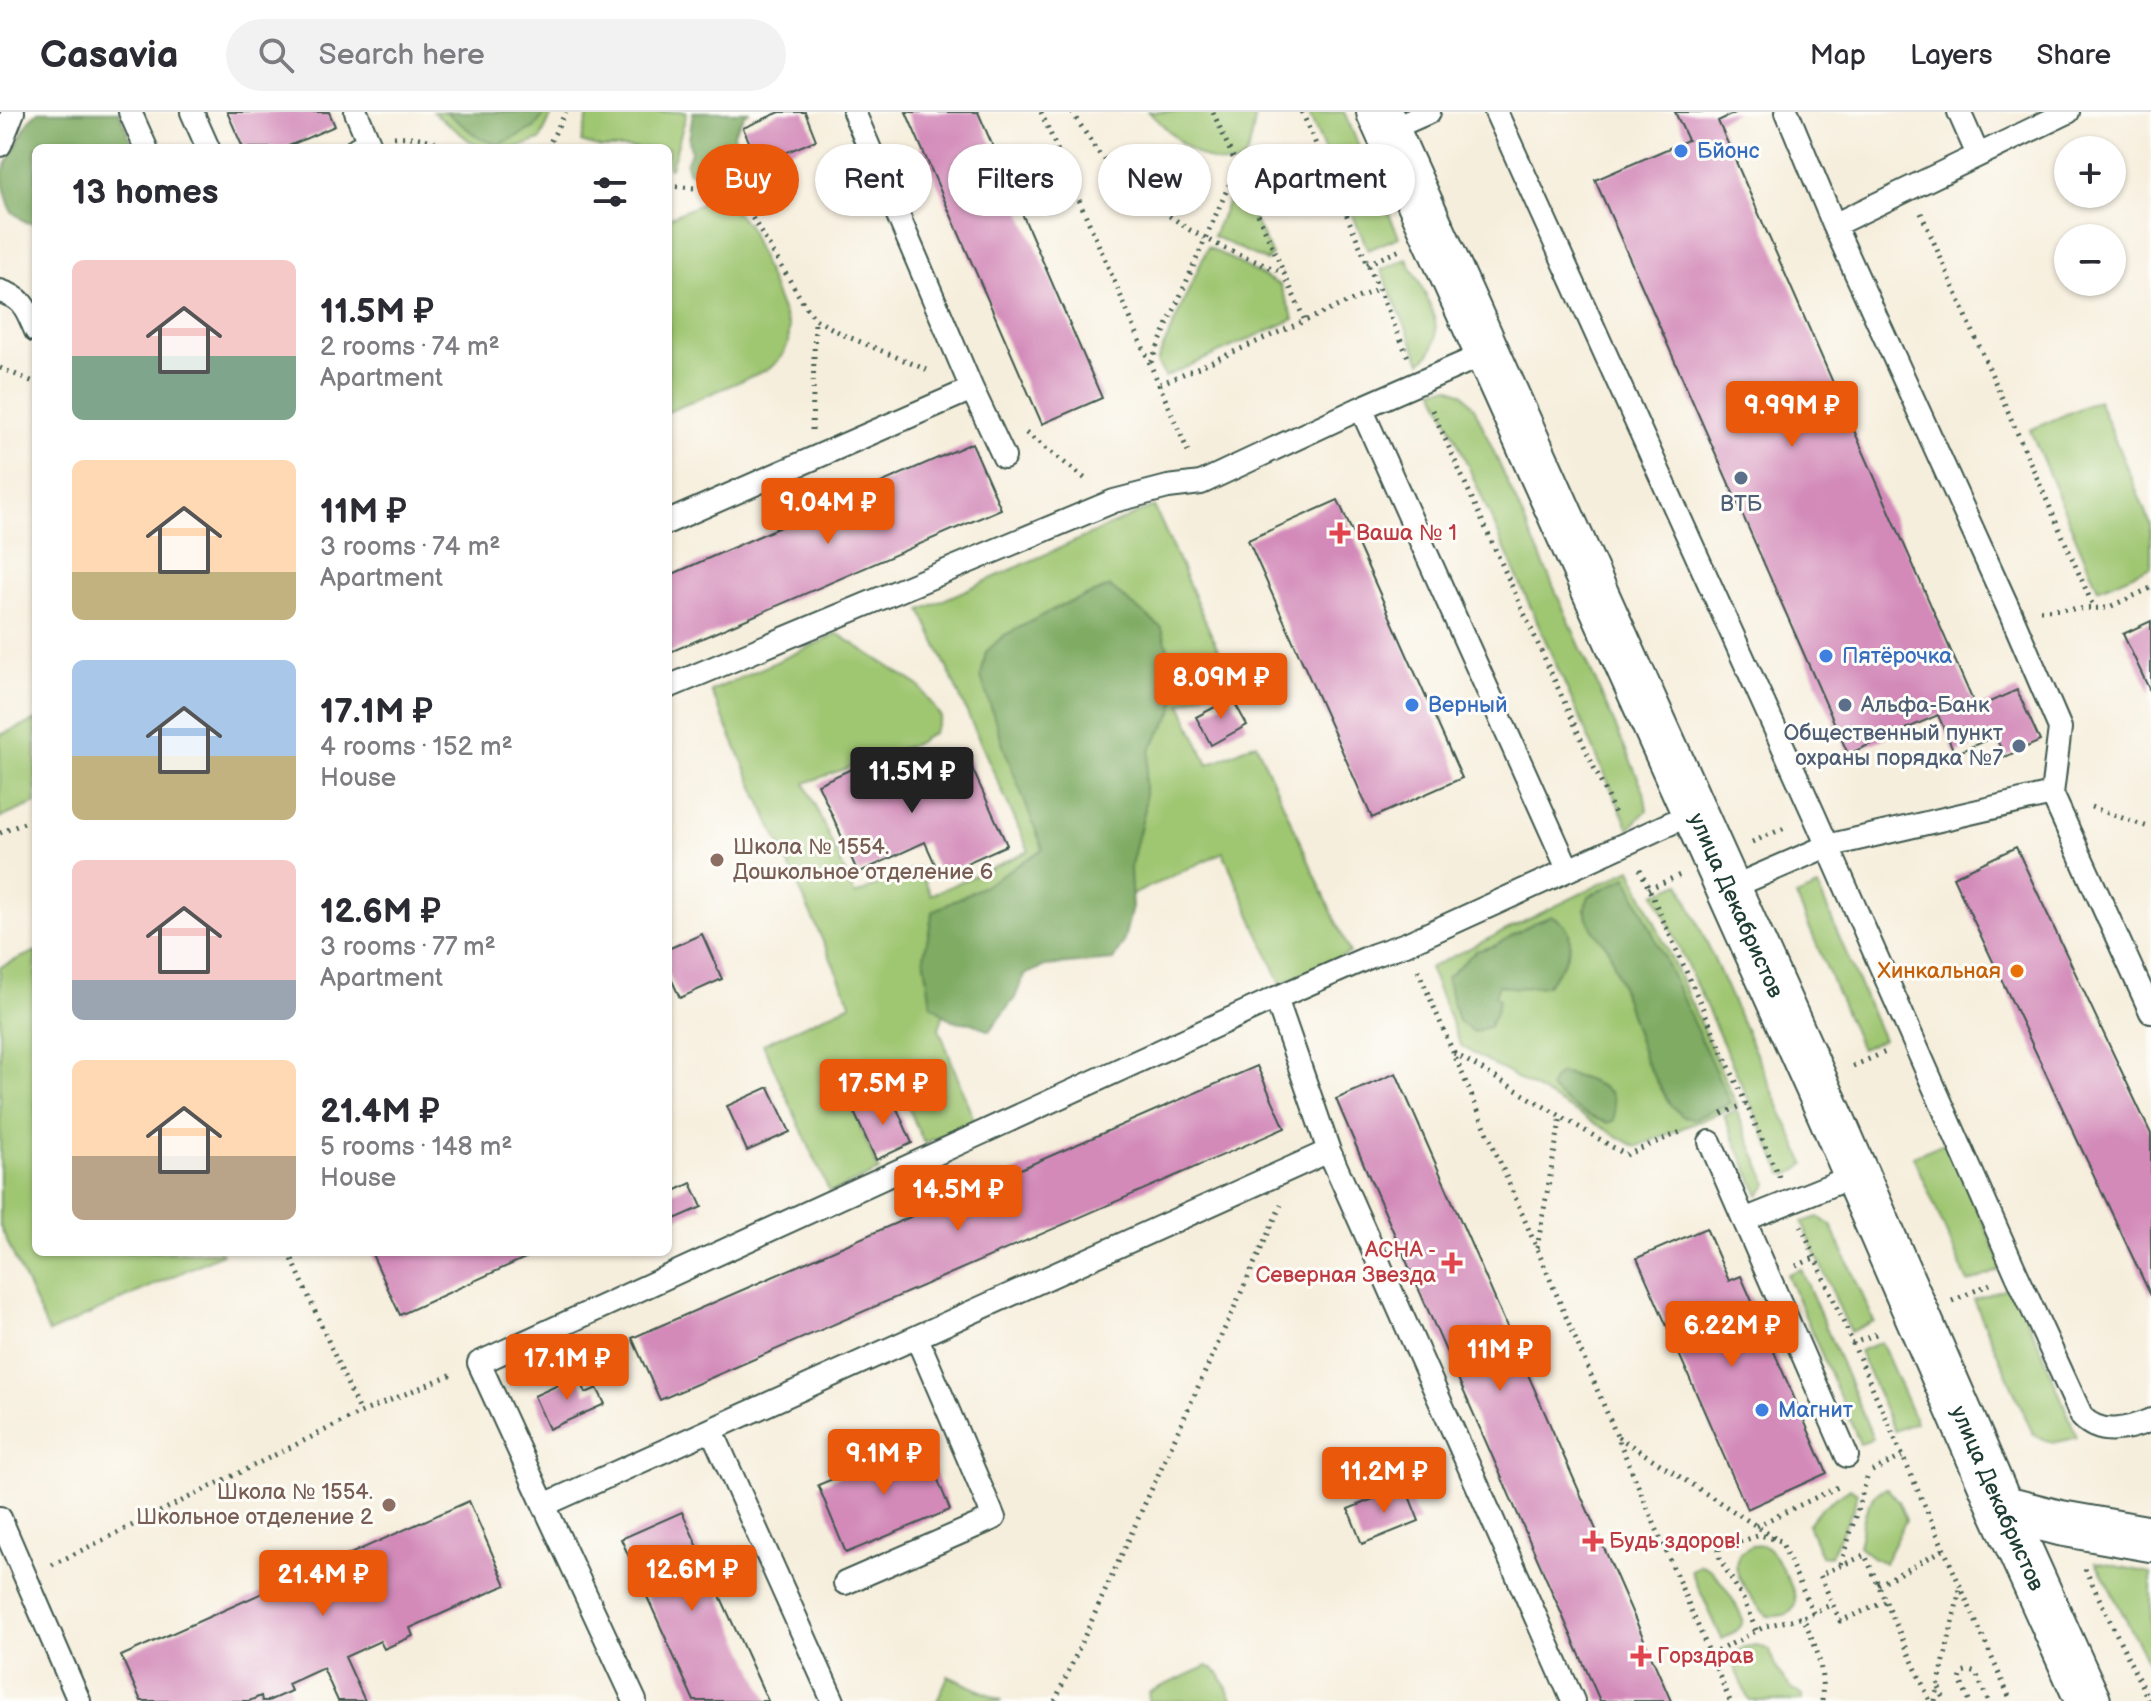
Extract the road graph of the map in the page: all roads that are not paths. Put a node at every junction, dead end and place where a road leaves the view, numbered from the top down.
1 (13, 112) edge
2 (130, 112) edge
3 (192, 112) edge
4 (356, 112) edge
5 (854, 112) edge
6 (1429, 112) edge
7 (1496, 112) edge
8 (1787, 112) edge
9 (1959, 112) edge
10 (2068, 112) edge
11 (2033, 119) edge
12 (1384, 121) edge
13 (144, 144) edge
14 (206, 144) edge
15 (363, 144) edge
16 (0, 145) edge
17 (1978, 155) junction
18 (1834, 225) junction
19 (0, 291) edge
20 (32, 322) edge
21 (1487, 353) junction
22 (972, 389) junction
23 (1361, 408) junction
24 (1004, 457) dead end
25 (672, 520) edge
26 (672, 685) edge
27 (2052, 794) junction
28 (1693, 813) junction
29 (1827, 846) junction
30 (1568, 869) junction
31 (1728, 889) junction
32 (1276, 998) junction
33 (2151, 1012) edge
34 (1710, 1142) dead end
35 (1329, 1151) junction
36 (1856, 1175) junction
37 (1744, 1220) junction
38 (917, 1338) junction
39 (2151, 1420) edge
40 (712, 1431) junction
41 (1847, 1456) dead end
42 (544, 1505) junction
43 (2001, 1508) junction
44 (0, 1518) edge
45 (2151, 1539) edge
46 (845, 1583) dead end
47 (79, 1701) edge
48 (635, 1701) edge
49 (833, 1701) edge
50 (1573, 1701) edge
51 (2088, 1701) edge

1 - 16 lane
2 - 13 lane
3 - 14 lane
4 - 15 lane
5 - 22 lane
6 - 12 lane
7 - 29 lane
8 - 18 lane
9 - 17 lane
10 - 11 lane
11 - 17 lane
12 - 21 main road, улица Декабристов
17 - 18 lane
18 - 27 lane
19 - 20 lane
21 - 23 lane
21 - 28 main road, улица Декабристов
22 - 24 lane
22 - 25 lane
23 - 26 lane
23 - 30 lane
27 - 29 lane
27 - 33 lane
28 - 30 lane
28 - 31 main road, улица Декабристов
29 - 31 lane
29 - 39 lane
30 - 32 lane
31 - 36 main road, улица Декабристов
32 - 35 lane
32 - 42 lane
34 - 37 lane
35 - 38 lane
35 - 50 lane
36 - 37 lane
36 - 43 main road, улица Декабристов
37 - 41 lane
38 - 40 lane
38 - 46 lane
40 - 42 lane
40 - 49 lane
42 - 48 lane
43 - 45 main road
43 - 51 main road, улица Декабристов
44 - 47 lane

